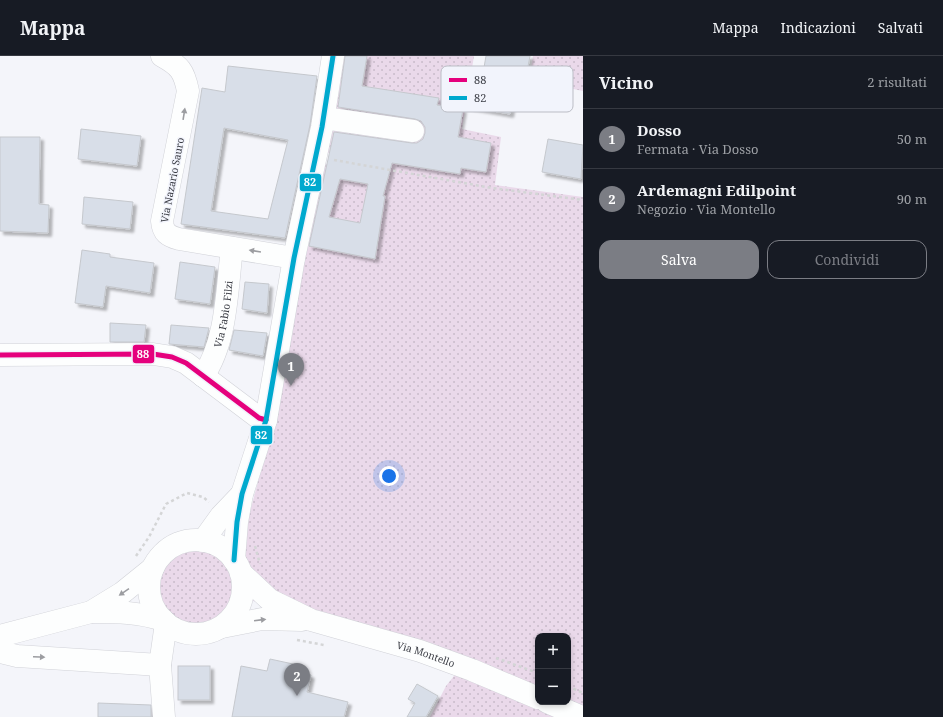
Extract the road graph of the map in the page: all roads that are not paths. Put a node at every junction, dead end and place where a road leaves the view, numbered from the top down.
1 (162, 56) edge
2 (333, 56) edge
3 (324, 118) junction
4 (413, 131) dead end
5 (232, 248) junction
6 (294, 258) junction
7 (0, 355) edge
8 (203, 376) junction
9 (266, 420) junction
10 (242, 494) junction
11 (203, 541) junction
12 (238, 566) junction
13 (153, 568) junction
14 (91, 612) junction
15 (311, 620) junction
16 (164, 622) junction
17 (222, 627) junction
18 (188, 634) junction
19 (0, 636) edge
20 (0, 652) edge
21 (160, 665) junction
22 (535, 697) edge
23 (554, 705) edge
24 (164, 717) edge
25 (582, 717) edge

5 -> 1 street, Via Nazario Sauro
2 - 3 street
3 - 4 street
3 - 6 street
6 -> 5 street, Via Nazario Sauro
5 - 8 street, Via Fabio Filzi
6 - 9 street
7 - 8 street
8 - 9 street
9 - 10 street
10 - 11 street
10 - 12 street
11 - 12 street
11 - 13 street
12 - 15 street, Via Montello
12 - 17 street
13 -> 14 street
13 - 16 street
14 - 16 street
14 - 19 street
17 -> 15 street, Via Montello
15 - 22 street, Via Montello
16 - 18 street
16 - 21 street
17 - 18 street
18 - 21 street
20 -> 21 street
21 - 24 street
23 - 25 street

